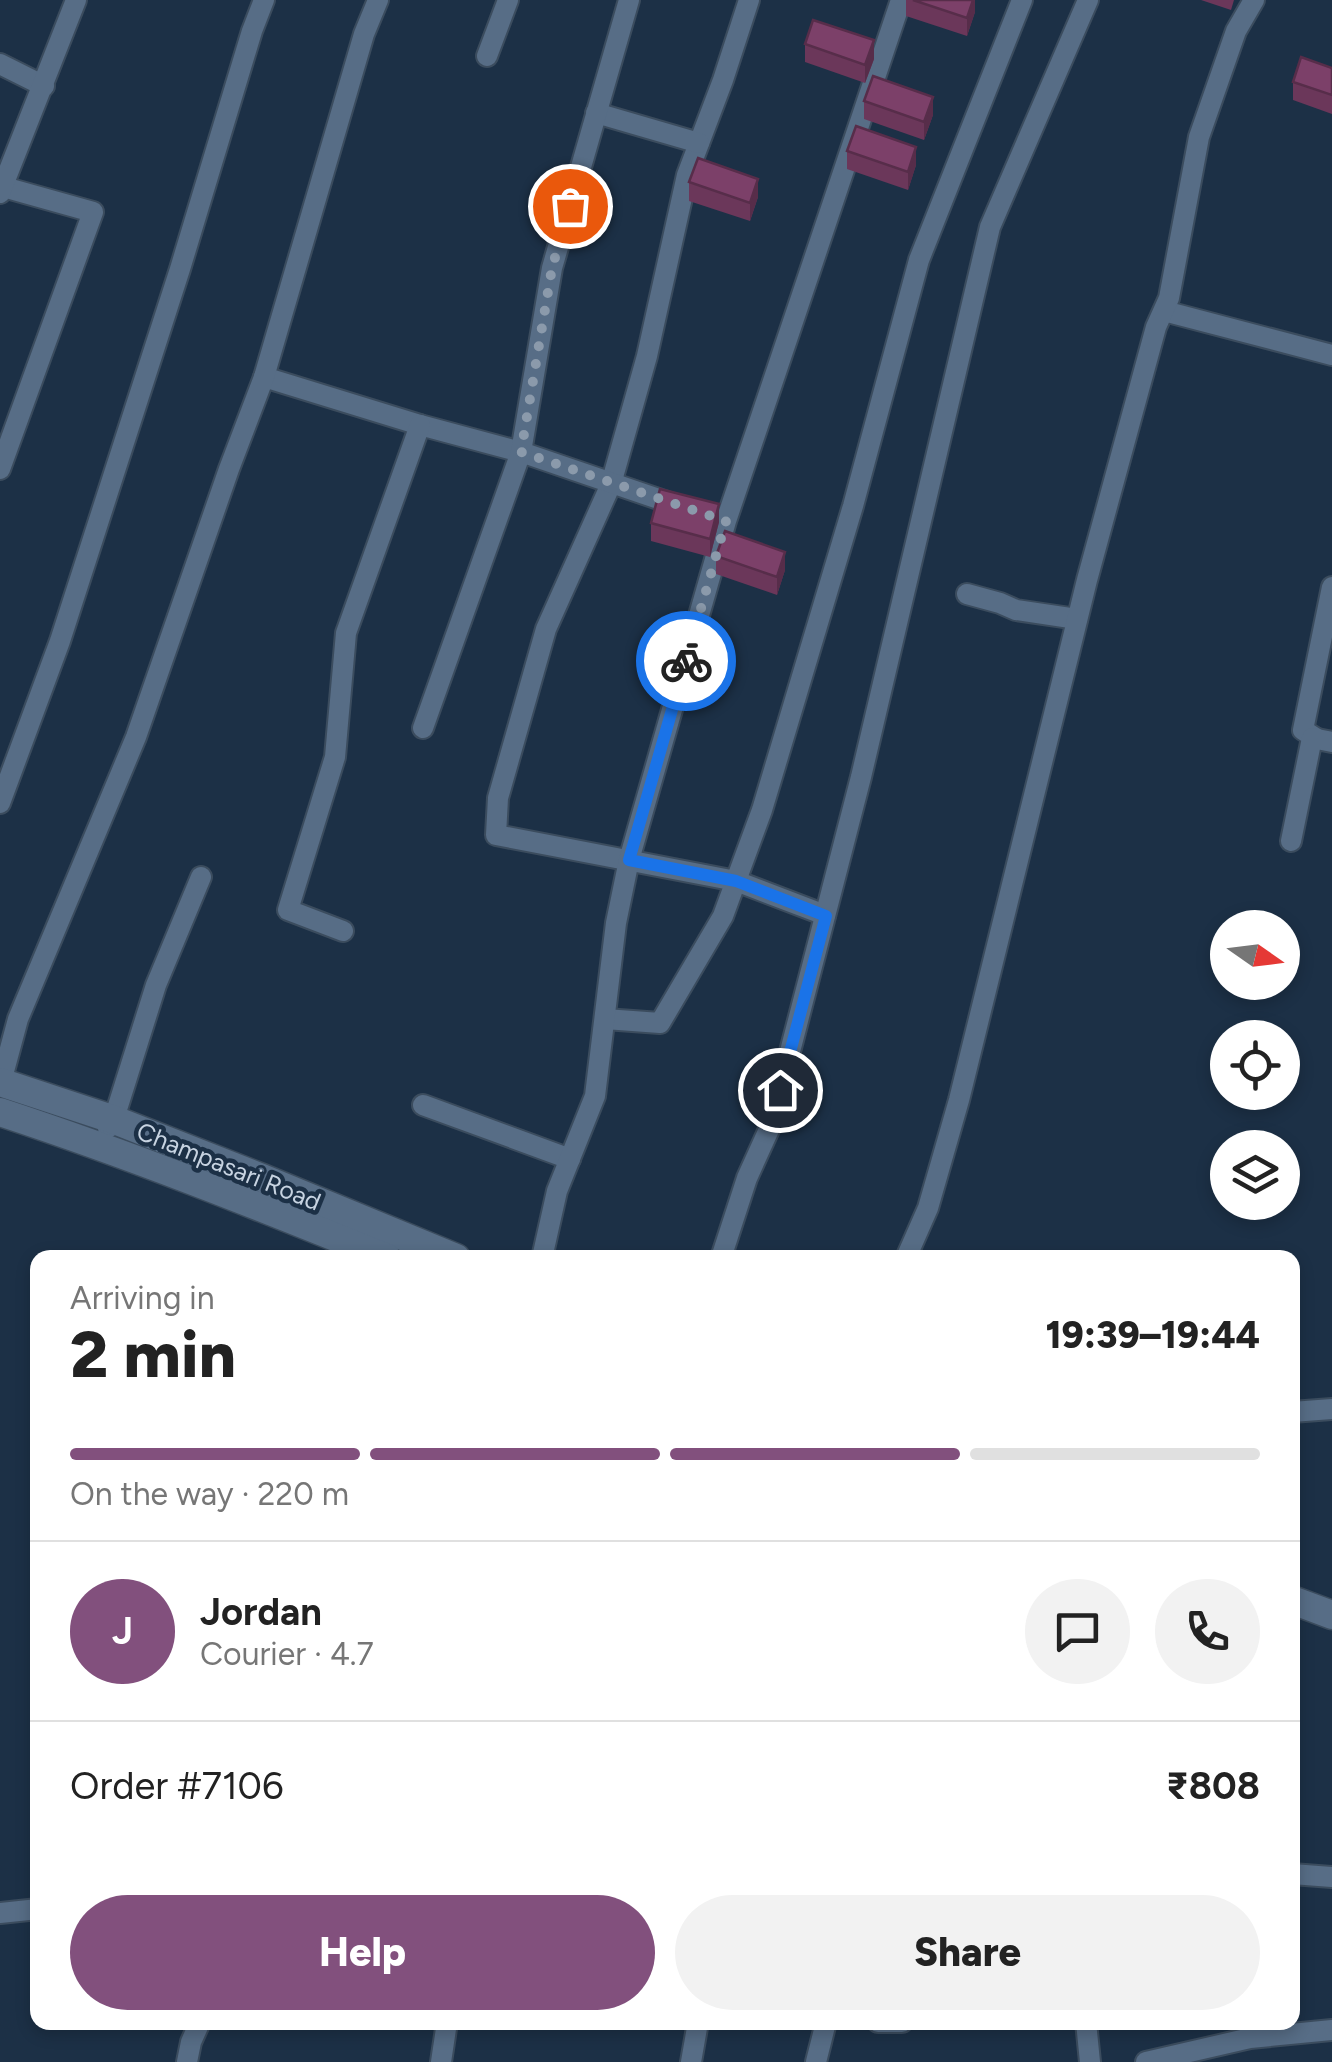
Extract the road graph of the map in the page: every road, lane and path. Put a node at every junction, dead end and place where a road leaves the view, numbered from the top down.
1 (76, 0) edge
2 (264, 0) edge
3 (378, 0) edge
4 (508, 0) edge
5 (629, 0) edge
6 (749, 0) edge
7 (901, 0) edge
8 (1022, 0) edge
9 (1088, 0) edge
10 (1254, 0) edge
11 (488, 56) dead end
12 (0, 64) edge
13 (43, 85) junction
14 (596, 114) junction
15 (699, 144) junction
16 (1, 189) edge
17 (1164, 310) junction
18 (1332, 355) edge
19 (264, 377) junction
20 (420, 425) junction
21 (521, 452) junction
22 (0, 469) edge
23 (611, 484) junction
24 (710, 516) junction
25 (1332, 587) edge
26 (966, 594) dead end
27 (1078, 619) junction
28 (423, 728) dead end
29 (1324, 741) edge
30 (0, 803) edge
31 (1291, 841) dead end
32 (629, 860) junction
33 (201, 877) dead end
34 (736, 881) junction
35 (826, 916) junction
36 (343, 931) dead end
37 (605, 1019) junction
38 (0, 1083) edge
39 (423, 1104) dead end
40 (0, 1112) edge
41 (106, 1132) junction
42 (570, 1159) junction
43 (369, 1250) edge
44 (437, 1250) edge
45 (544, 1250) edge
46 (724, 1250) edge
47 (910, 1250) edge
48 (1332, 1409) edge
49 (1300, 1411) edge
50 (1300, 1603) edge
51 (1332, 1616) edge
52 (1300, 1875) edge
53 (1332, 1877) edge
54 (30, 1910) edge
55 (0, 1914) edge
56 (196, 2030) edge
57 (446, 2030) edge
58 (697, 2030) edge
59 (824, 2030) edge
60 (1087, 2030) edge
61 (1332, 2030) edge
62 (188, 2062) edge
63 (442, 2062) edge
64 (691, 2062) edge
65 (816, 2062) edge
66 (1090, 2062) edge
67 (1146, 2062) edge

1 - 13 street
2 - 30 street
3 - 19 street
4 - 11 street
5 - 14 street
6 - 15 street
7 - 24 street
8 - 34 street
9 - 35 street
10 - 17 street
12 - 13 street
13 - 16 street
14 - 15 street
14 - 21 street
15 - 23 street
16 - 22 street
17 - 18 street
17 - 27 street
19 - 20 street
19 - 38 street
20 - 21 street
20 - 36 street
21 - 23 street
21 - 28 street
23 - 24 street
23 - 32 street
24 - 32 street
25 - 29 street
26 - 27 street
27 - 47 street
29 - 31 street
32 - 34 street
32 - 37 street
33 - 41 street
34 - 35 street
34 - 37 street
35 - 46 street
37 - 42 street
38 - 41 main road, Champasari Road
39 - 42 street
40 - 41 main road, Champasari Road
41 - 43 main road, Champasari Road
41 - 44 main road, Champasari Road
42 - 45 street
48 - 49 street
50 - 51 main road
52 - 53 street
54 - 55 street
56 - 62 street
57 - 63 street
58 - 64 street
59 - 65 street
60 - 66 street
61 - 67 street

